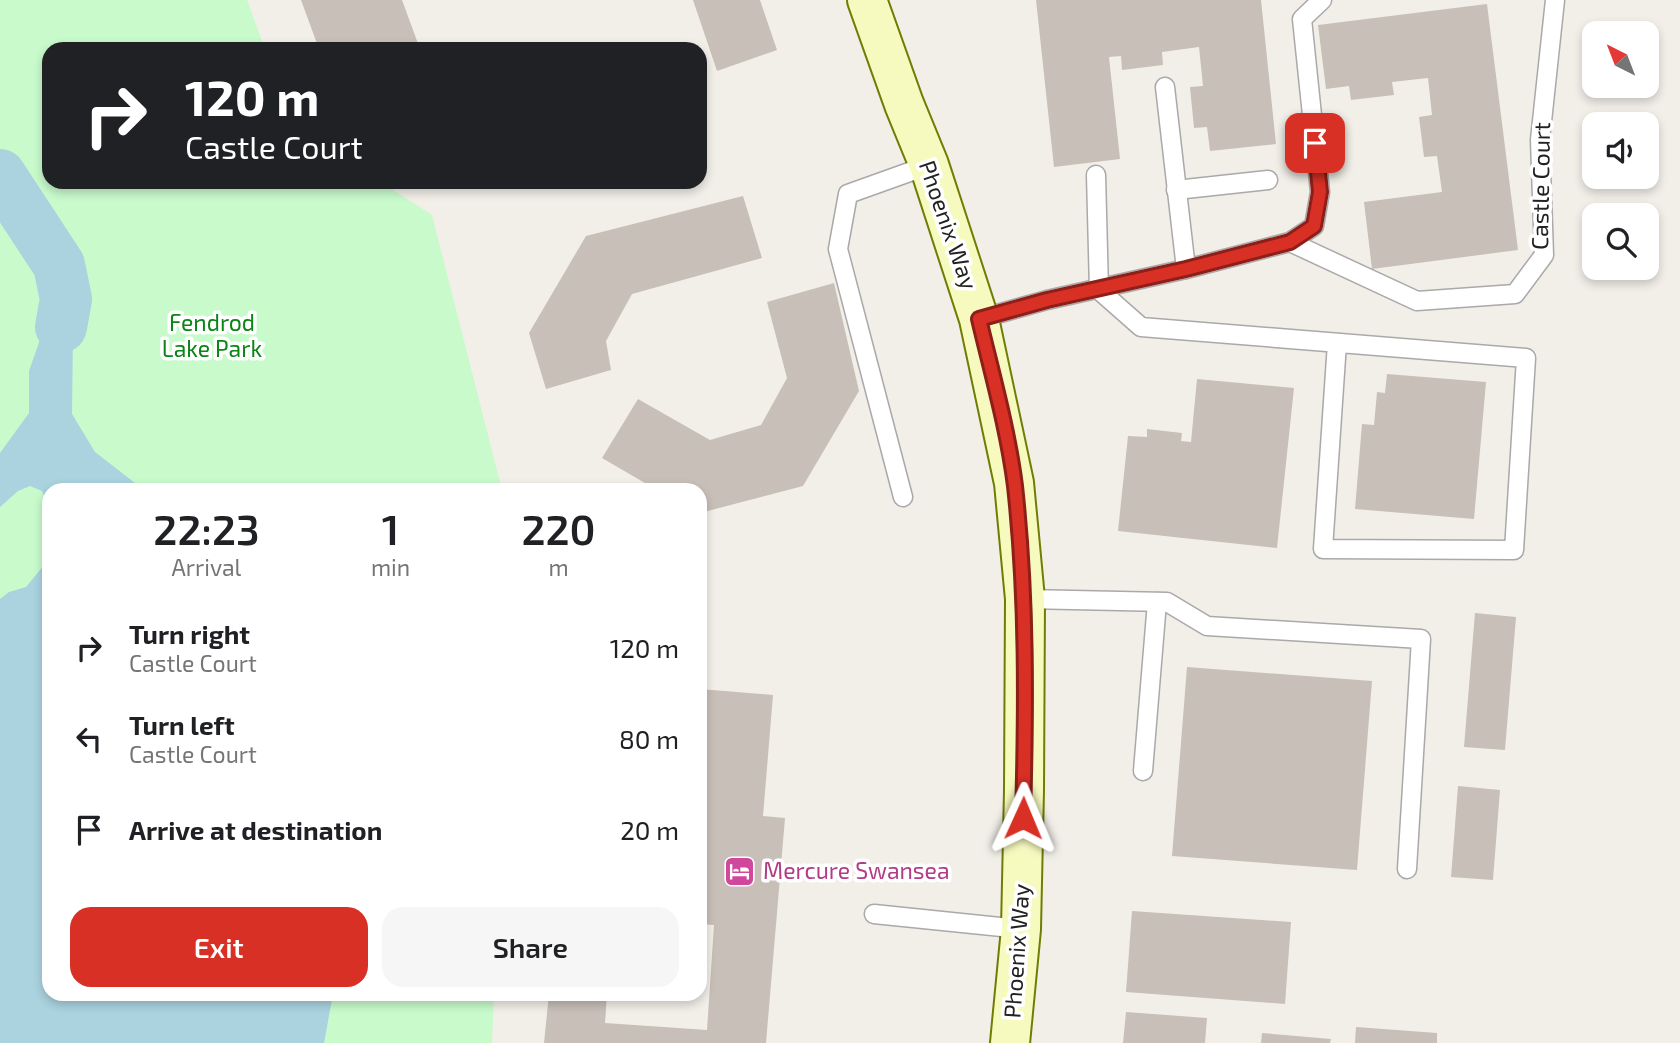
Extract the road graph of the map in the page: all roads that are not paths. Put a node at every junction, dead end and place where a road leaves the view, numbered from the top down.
1 (867, 0) edge
2 (1322, 0) edge
3 (1555, 0) edge
4 (1165, 88) dead end
5 (929, 165) junction
6 (1096, 175) dead end
7 (1268, 180) dead end
8 (1176, 190) junction
9 (1290, 242) junction
10 (1186, 269) junction
11 (1099, 290) junction
12 (979, 319) junction
13 (1336, 343) junction
14 (903, 497) dead end
15 (1025, 599) junction
16 (1157, 602) junction
17 (1143, 771) dead end
18 (1407, 869) dead end
19 (874, 914) dead end
20 (1021, 929) junction
21 (1010, 1043) edge

1 - 5 street, Phoenix Way
2 - 9 lane
3 - 9 lane, Castle Court
4 - 8 lane
5 - 12 street, Phoenix Way
5 - 14 lane
6 - 11 lane
7 - 8 lane
8 - 10 lane
9 - 10 lane
10 - 11 lane
11 - 12 lane
11 - 13 lane
12 - 15 street, Phoenix Way
13 - 13 lane
15 - 16 lane
15 - 20 street, Phoenix Way
16 - 17 lane
16 - 18 lane
19 - 20 lane
20 - 21 street, Phoenix Way

